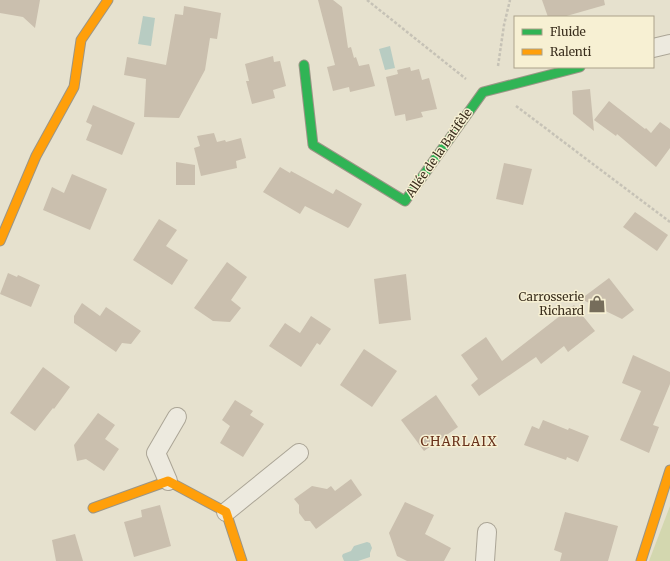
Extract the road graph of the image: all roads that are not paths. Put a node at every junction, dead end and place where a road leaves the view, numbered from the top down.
1 (108, 0) edge
2 (670, 44) edge
3 (654, 48) edge
4 (304, 65) dead end
5 (576, 68) edge
6 (0, 241) edge
7 (177, 417) dead end
8 (299, 453) dead end
9 (670, 470) edge
10 (168, 481) junction
11 (93, 508) dead end
12 (226, 512) junction
13 (487, 532) dead end
14 (242, 561) edge
15 (485, 561) edge
16 (641, 561) edge

1 - 6 street
2 - 3 street
4 - 5 street, Allée de la Batifèle
7 - 10 street
8 - 12 street
9 - 16 street
10 - 11 street
10 - 12 street
12 - 14 street
13 - 15 street

